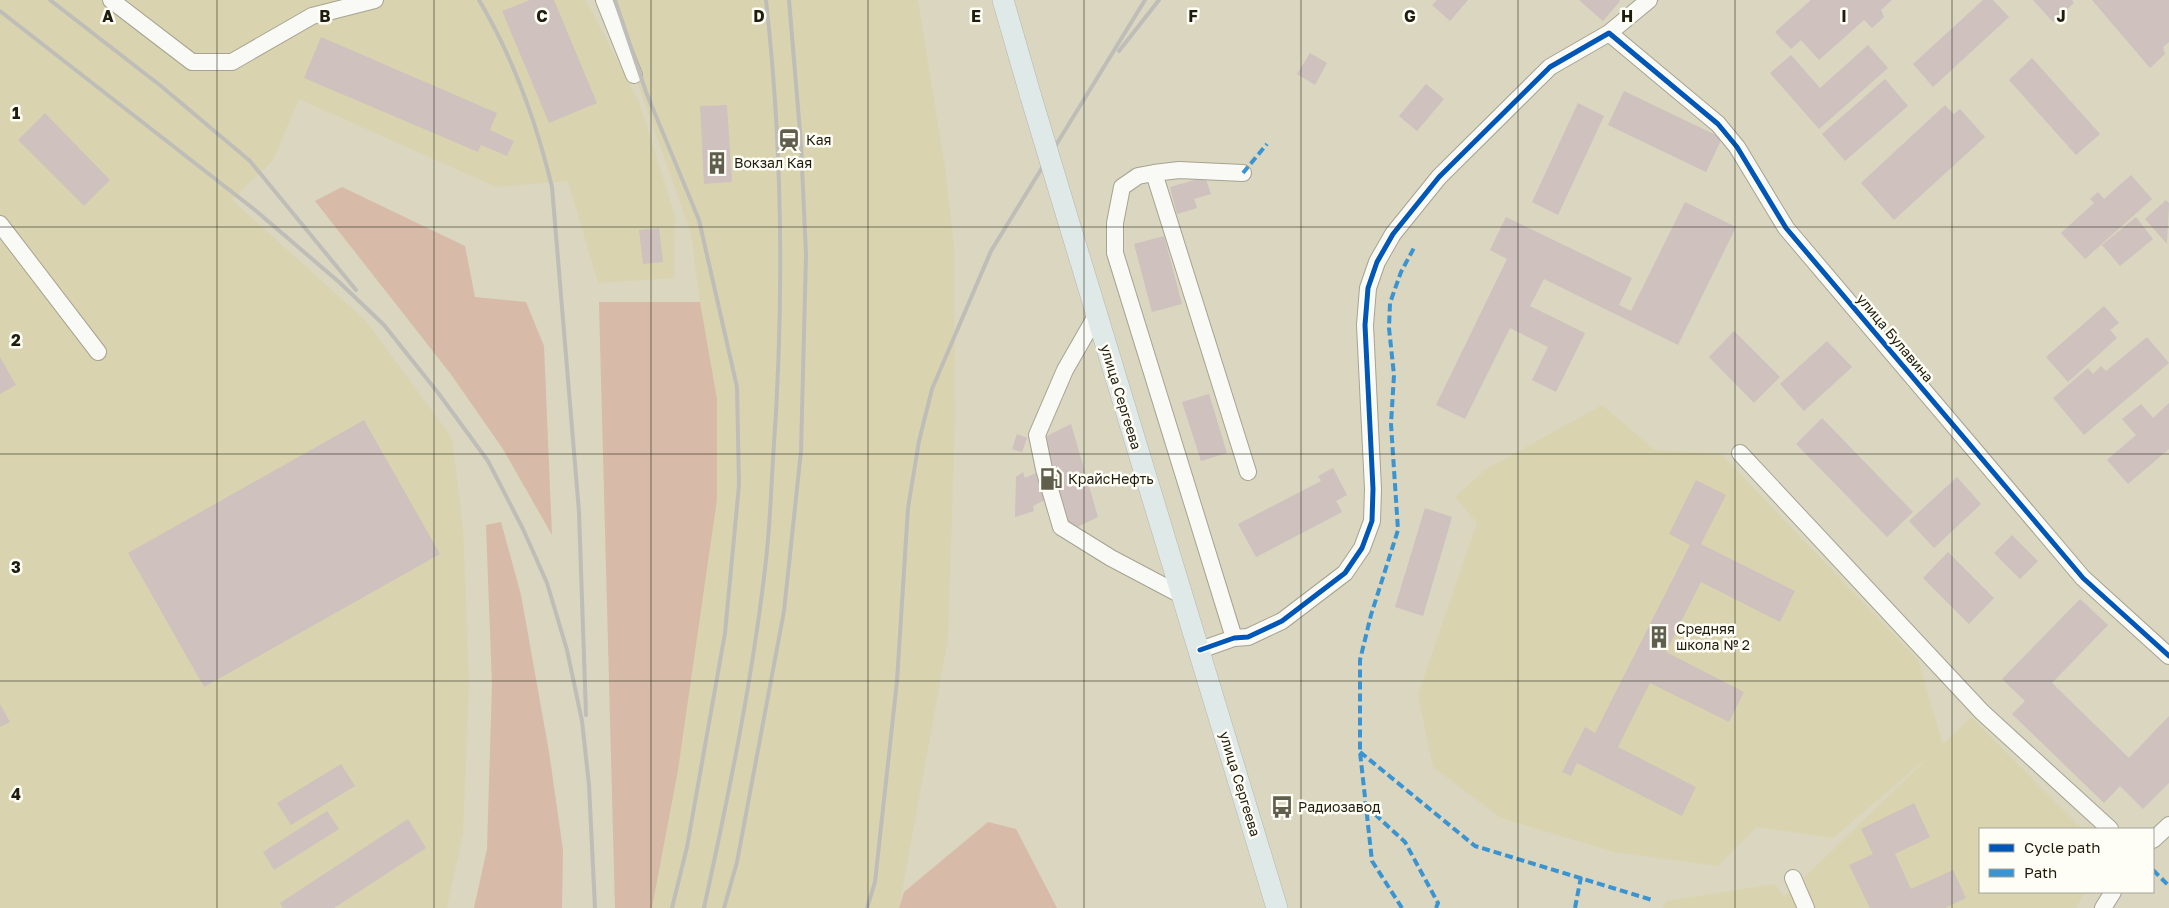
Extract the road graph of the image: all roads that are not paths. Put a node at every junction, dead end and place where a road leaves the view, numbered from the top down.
1 (111, 0) edge
2 (375, 0) edge
3 (604, 0) edge
4 (1003, 0) edge
5 (1649, 0) edge
6 (1608, 33) junction
7 (634, 75) dead end
8 (1154, 173) junction
9 (1243, 173) dead end
10 (0, 224) edge
11 (1096, 316) junction
12 (98, 352) dead end
13 (1740, 453) dead end
14 (1248, 472) dead end
15 (1181, 595) junction
16 (1234, 638) junction
17 (1200, 650) junction
18 (2169, 656) edge
19 (2169, 825) edge
20 (2109, 828) edge
21 (2154, 839) edge
22 (1793, 878) dead end
23 (2112, 893) edge
24 (1277, 908) edge
25 (1806, 908) edge
26 (2103, 908) edge

1 - 2 street
3 - 7 street
4 - 11 main road, улица Сергеева, bridge
5 - 6 street
6 - 16 street
6 - 18 street, улица Булавина
8 - 9 street
8 - 14 street
8 - 16 street
10 - 12 street
11 - 15 main road, улица Сергеева
11 - 15 street
13 - 20 street
15 - 17 main road, улица Сергеева
16 - 17 street
17 - 24 main road, улица Сергеева
19 - 21 street
22 - 25 street
23 - 26 street

